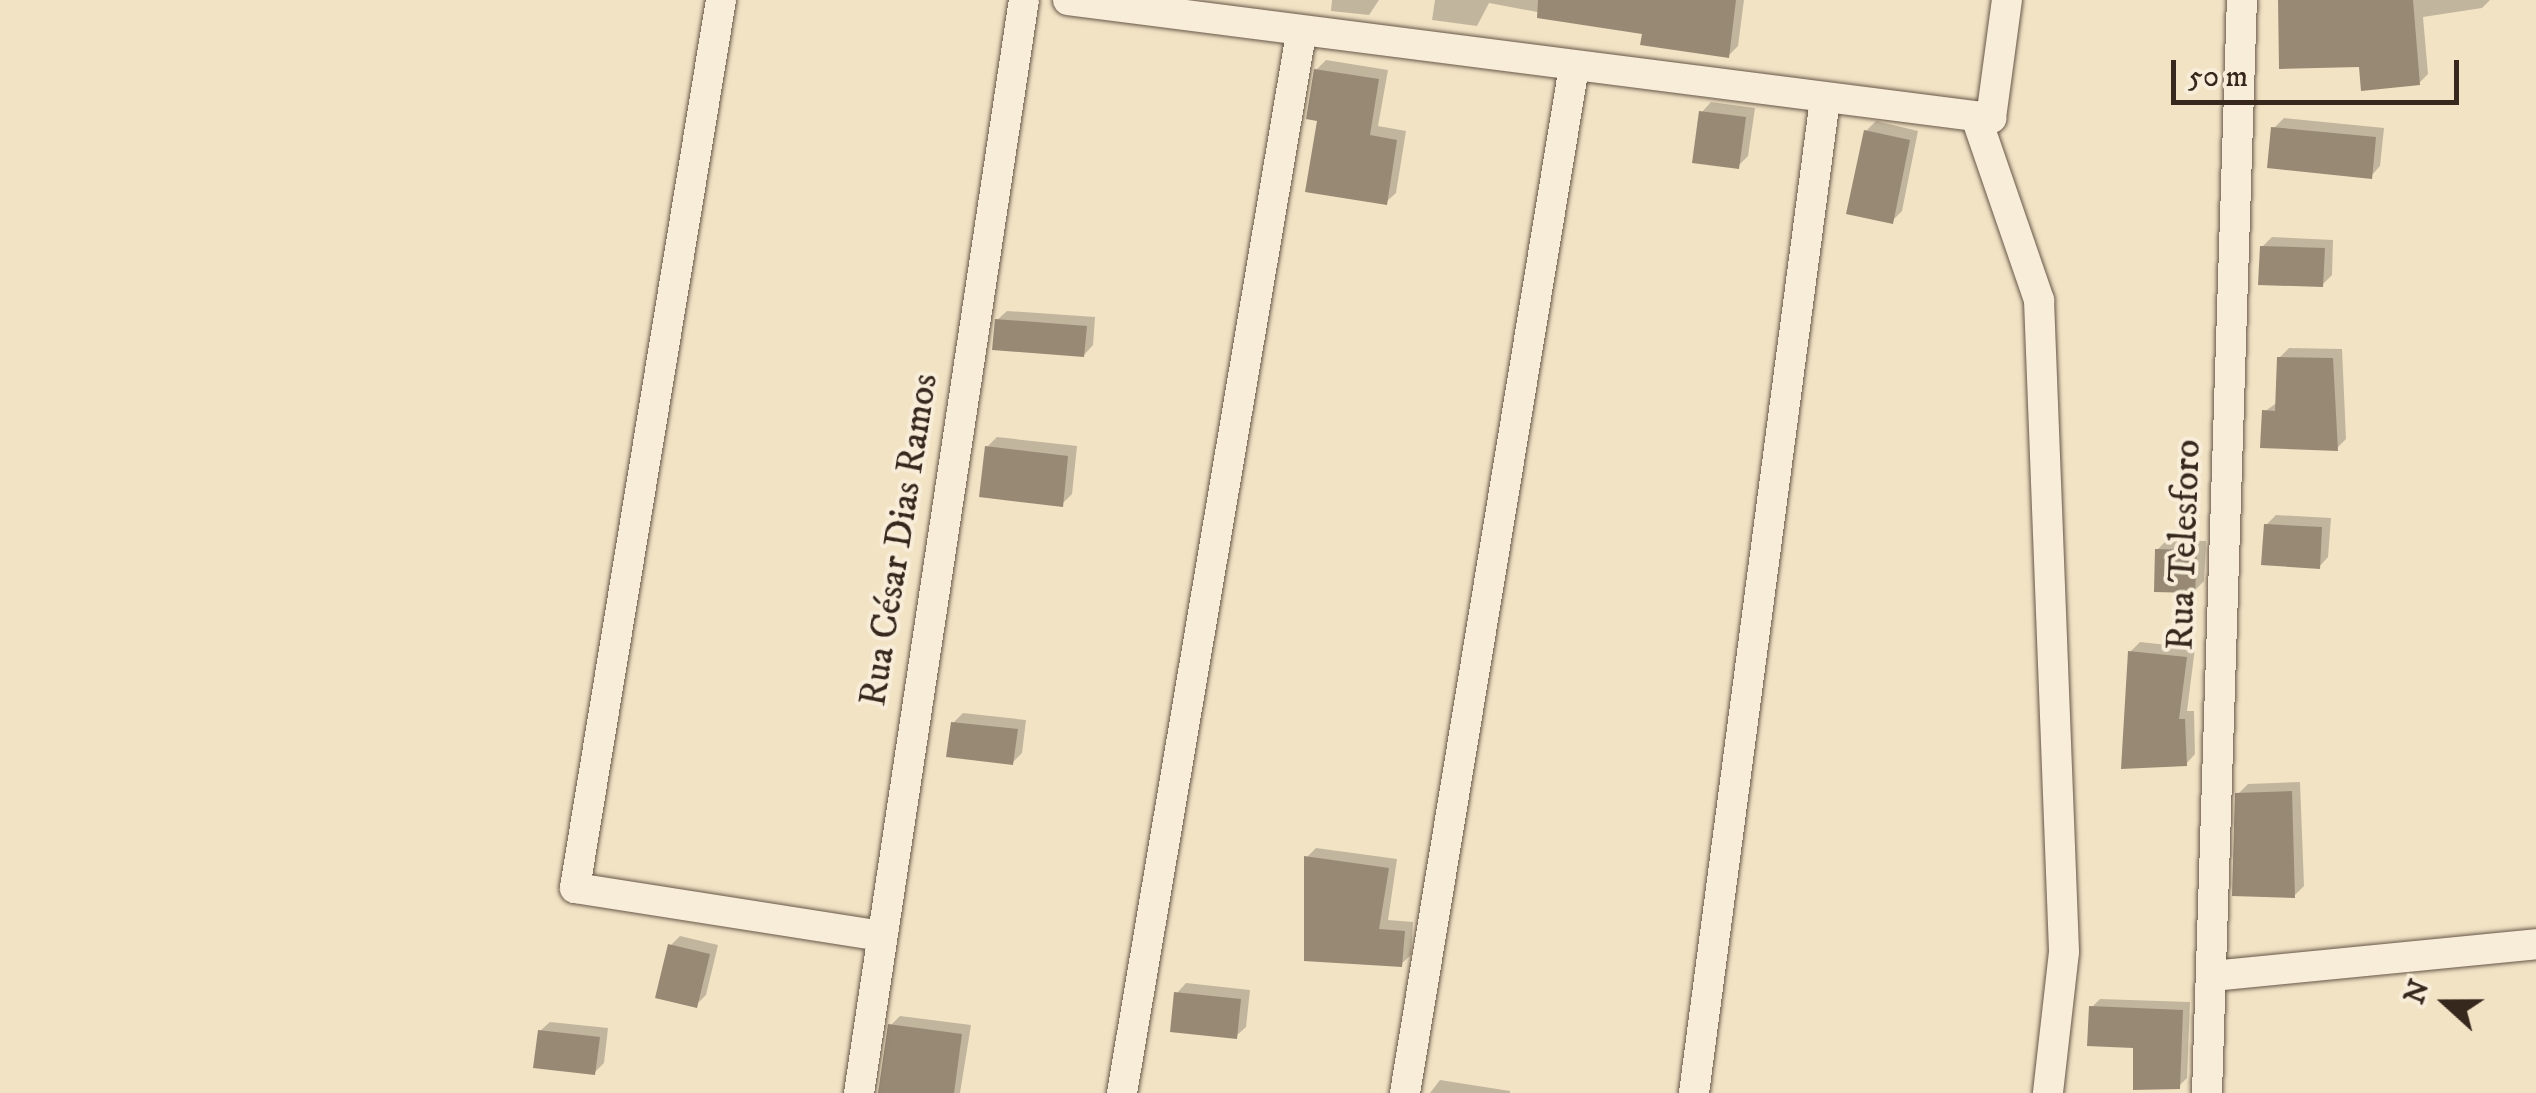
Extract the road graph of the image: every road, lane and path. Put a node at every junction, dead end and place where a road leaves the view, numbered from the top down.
1 (722, 0) edge
2 (1024, 0) edge
3 (1068, 0) edge
4 (2008, 0) edge
5 (2242, 0) edge
6 (1301, 34) junction
7 (1574, 67) junction
8 (1824, 107) dead end
9 (1976, 116) junction
10 (880, 936) junction
11 (2536, 944) edge
12 (2212, 976) junction
13 (859, 1093) edge
14 (1122, 1093) edge
15 (1405, 1093) edge
16 (1694, 1093) edge
17 (2048, 1093) edge
18 (2207, 1093) edge

1 - 10 street
2 - 10 street, Rua César Dias Ramos
3 - 6 street
4 - 9 street
5 - 12 street, Rua Telesforo
6 - 7 street
6 - 14 street
7 - 9 street
7 - 15 street
8 - 16 street
9 - 17 street
10 - 13 street, Rua César Dias Ramos
11 - 12 street
12 - 18 street, Rua Telesforo

